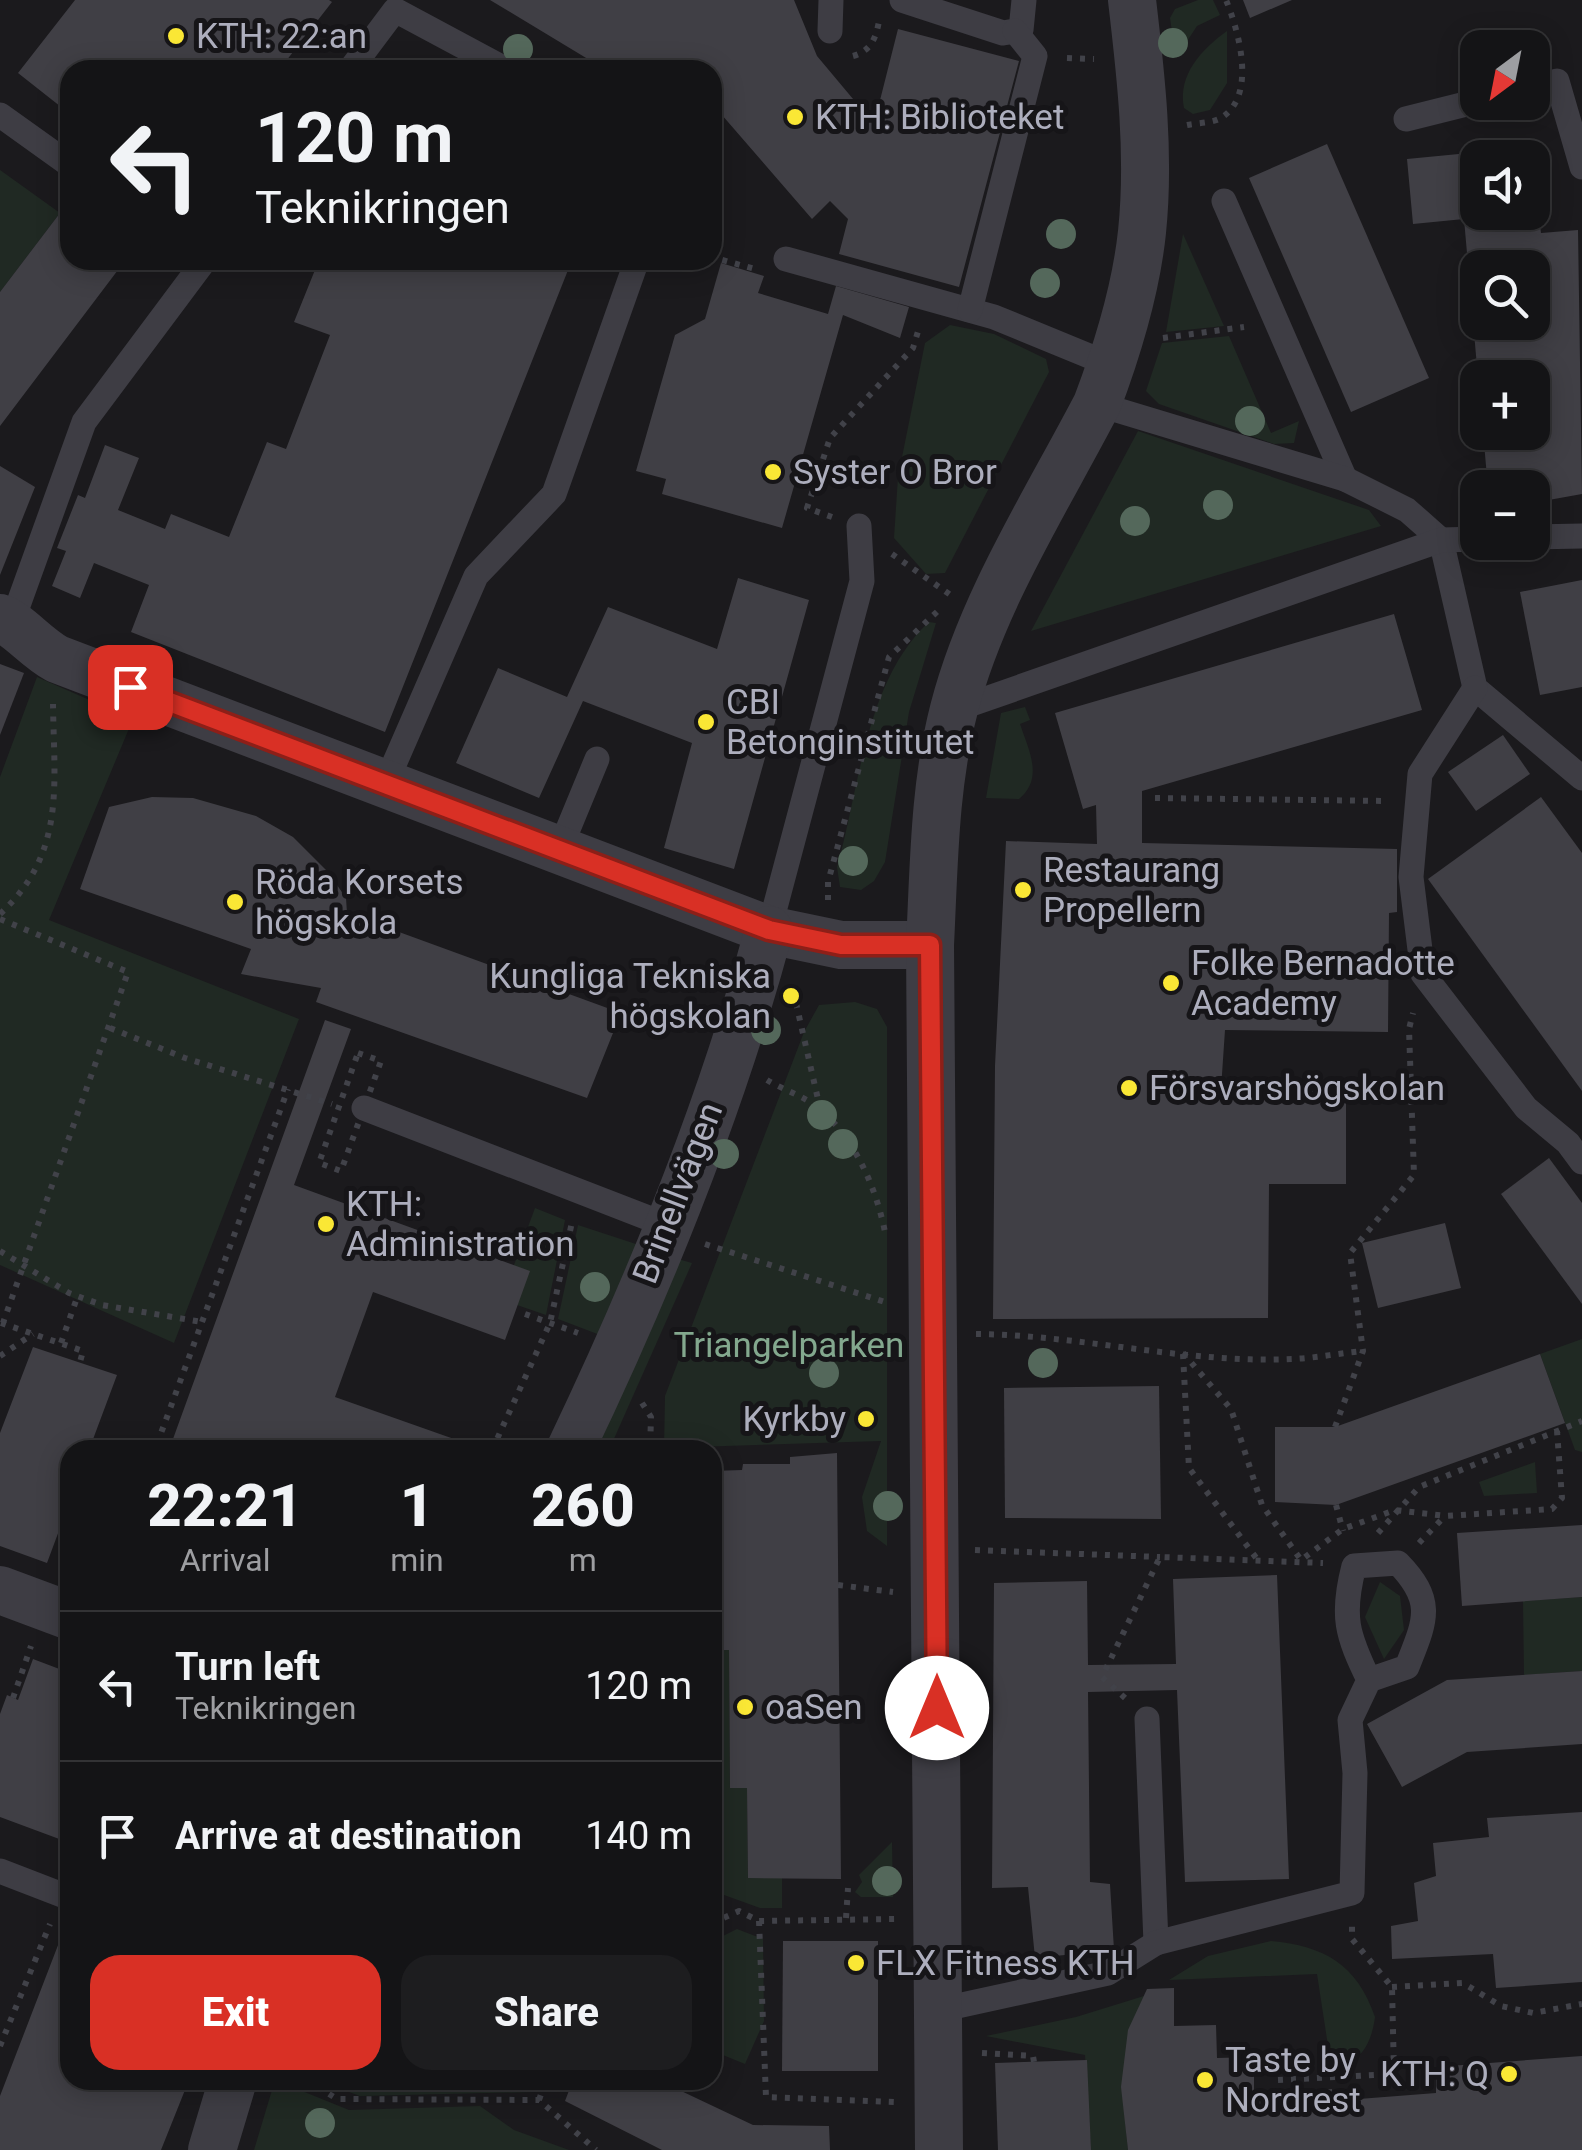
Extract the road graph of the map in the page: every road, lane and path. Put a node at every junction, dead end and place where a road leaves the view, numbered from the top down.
1 (830, 0) edge
2 (902, 0) edge
3 (1024, 0) edge
4 (1132, 0) edge
5 (1226, 0) edge
6 (389, 5) edge
7 (830, 31) dead end
8 (1014, 31) junction
9 (356, 60) edge
10 (488, 60) edge
11 (1550, 83) edge
12 (1460, 106) edge
13 (0, 115) edge
14 (1406, 119) dead end
15 (1181, 126) dead end
16 (60, 157) edge
17 (1582, 167) edge
18 (1224, 201) dead end
19 (722, 259) edge
20 (777, 265) joint
21 (198, 270) edge
22 (634, 270) edge
23 (970, 310) junction
24 (1274, 316) junction
25 (1156, 338) dead end
26 (913, 348) dead end
27 (1104, 385) junction
28 (1344, 480) junction
29 (807, 508) dead end
30 (859, 526) dead end
31 (1582, 536) edge
32 (1550, 537) edge
33 (1460, 539) edge
34 (1441, 540) junction
35 (952, 596) dead end
36 (6, 620) edge
37 (57, 659) junction
38 (1475, 688) junction
39 (954, 710) junction
40 (597, 759) dead end
41 (1582, 778) edge
42 (385, 785) junction
43 (1155, 798) dead end
44 (1418, 801) junction
45 (559, 851) junction
46 (828, 901) dead end
47 (0, 916) edge
48 (769, 930) junction
49 (930, 945) junction
50 (1423, 974) junction
51 (794, 997) dead end
52 (110, 1028) junction
53 (766, 1080) dead end
54 (288, 1089) junction
55 (364, 1108) dead end
56 (820, 1109) junction
57 (1582, 1162) edge
58 (319, 1163) dead end
59 (572, 1222) dead end
60 (669, 1226) junction
61 (889, 1250) dead end
62 (0, 1251) edge
63 (20, 1267) junction
64 (78, 1295) junction
65 (900, 1306) dead end
66 (525, 1314) dead end
67 (202, 1322) junction
68 (1, 1323) edge
69 (550, 1323) junction
70 (34, 1334) junction
71 (975, 1334) dead end
72 (61, 1344) junction
73 (617, 1348) junction
74 (4, 1349) edge
75 (1363, 1350) junction
76 (1184, 1353) junction
77 (0, 1356) edge
78 (80, 1362) dead end
79 (642, 1403) dead end
80 (1582, 1421) edge
81 (1335, 1427) dead end
82 (1557, 1430) junction
83 (158, 1440) edge
84 (497, 1440) edge
85 (575, 1440) edge
86 (650, 1440) edge
87 (1395, 1510) junction
88 (1036, 1556) dead end
89 (1160, 1558) junction
90 (1258, 1560) junction
91 (1301, 1560) junction
92 (1354, 1566) junction
93 (838, 1585) dead end
94 (0, 1590) edge
95 (899, 1593) dead end
96 (60, 1612) edge
97 (1369, 1680) junction
98 (1147, 1719) joint
99 (0, 1871) edge
100 (848, 1888) dead end
101 (1352, 1893) junction
102 (60, 1907) edge
103 (60, 1912) edge
104 (846, 1918) junction
105 (722, 1919) edge
106 (898, 1919) dead end
107 (758, 1921) junction
108 (1156, 1943) junction
109 (1392, 1987) junction
110 (1582, 2004) edge
111 (939, 2010) junction
112 (0, 2046) edge
113 (976, 2053) dead end
114 (1034, 2062) dead end
115 (1278, 2080) dead end
116 (230, 2090) edge
117 (323, 2090) edge
118 (542, 2090) edge
119 (538, 2100) junction
120 (901, 2102) dead end
121 (212, 2150) edge
122 (596, 2150) edge
123 (939, 2150) edge

1 - 7 lane
2 - 8 lane
3 - 8 lane
4 - 27 street
5 - 15 path
6 - 9 lane
6 - 10 lane
8 - 23 lane
11 - 17 lane
12 - 14 lane
13 - 16 lane
18 - 24 lane
19 - 20 path
20 - 23 lane
21 - 36 lane
22 - 42 lane
23 - 27 lane
24 - 25 path
24 - 28 lane
26 - 29 path
27 - 28 lane
27 - 39 street
28 - 34 lane
30 - 48 lane
31 - 32 lane
33 - 34 lane
34 - 38 lane
34 - 39 lane
35 - 46 path
36 - 37 street
37 - 42 street
37 - 47 path
38 - 41 lane
38 - 44 lane
39 - 49 street
40 - 45 lane
42 - 45 street
43 - 44 path
44 - 50 lane
45 - 48 street
47 - 52 path
48 - 49 street
48 - 60 street, Brinellvägen
49 - 111 street
50 - 57 lane
50 - 75 path
51 - 56 path
52 - 54 path
52 - 63 path
53 - 56 path
54 - 58 path
54 - 67 path
55 - 60 lane
56 - 61 path
59 - 69 path
60 - 65 path
60 - 73 street, Brinellvägen
62 - 63 path
63 - 64 path
63 - 68 path
64 - 67 path
64 - 72 path
66 - 69 path
67 - 83 path
68 - 70 path
69 - 73 path
69 - 84 path
70 - 72 path
70 - 74 path
71 - 76 path
72 - 78 path
73 - 85 street, Brinellvägen
74 - 77 path
75 - 76 path
75 - 81 path
76 - 90 path
76 - 91 path
79 - 86 path
80 - 82 path
82 - 87 path
82 - 87 path
87 - 91 path
87 - 92 path
88 - 89 path
89 - 90 path
89 - 98 path
90 - 91 path
91 - 92 path
92 - 97 lane
92 - 97 lane
93 - 95 path
94 - 96 street
97 - 101 lane
98 - 108 lane
99 - 102 lane
100 - 104 path
101 - 108 lane
101 - 109 path
103 - 112 path
104 - 106 path
104 - 107 path
105 - 107 path
107 - 120 path
108 - 111 lane
109 - 110 path
109 - 115 path
111 - 123 street
113 - 114 path
116 - 121 street
117 - 119 path
118 - 119 path
119 - 122 path

